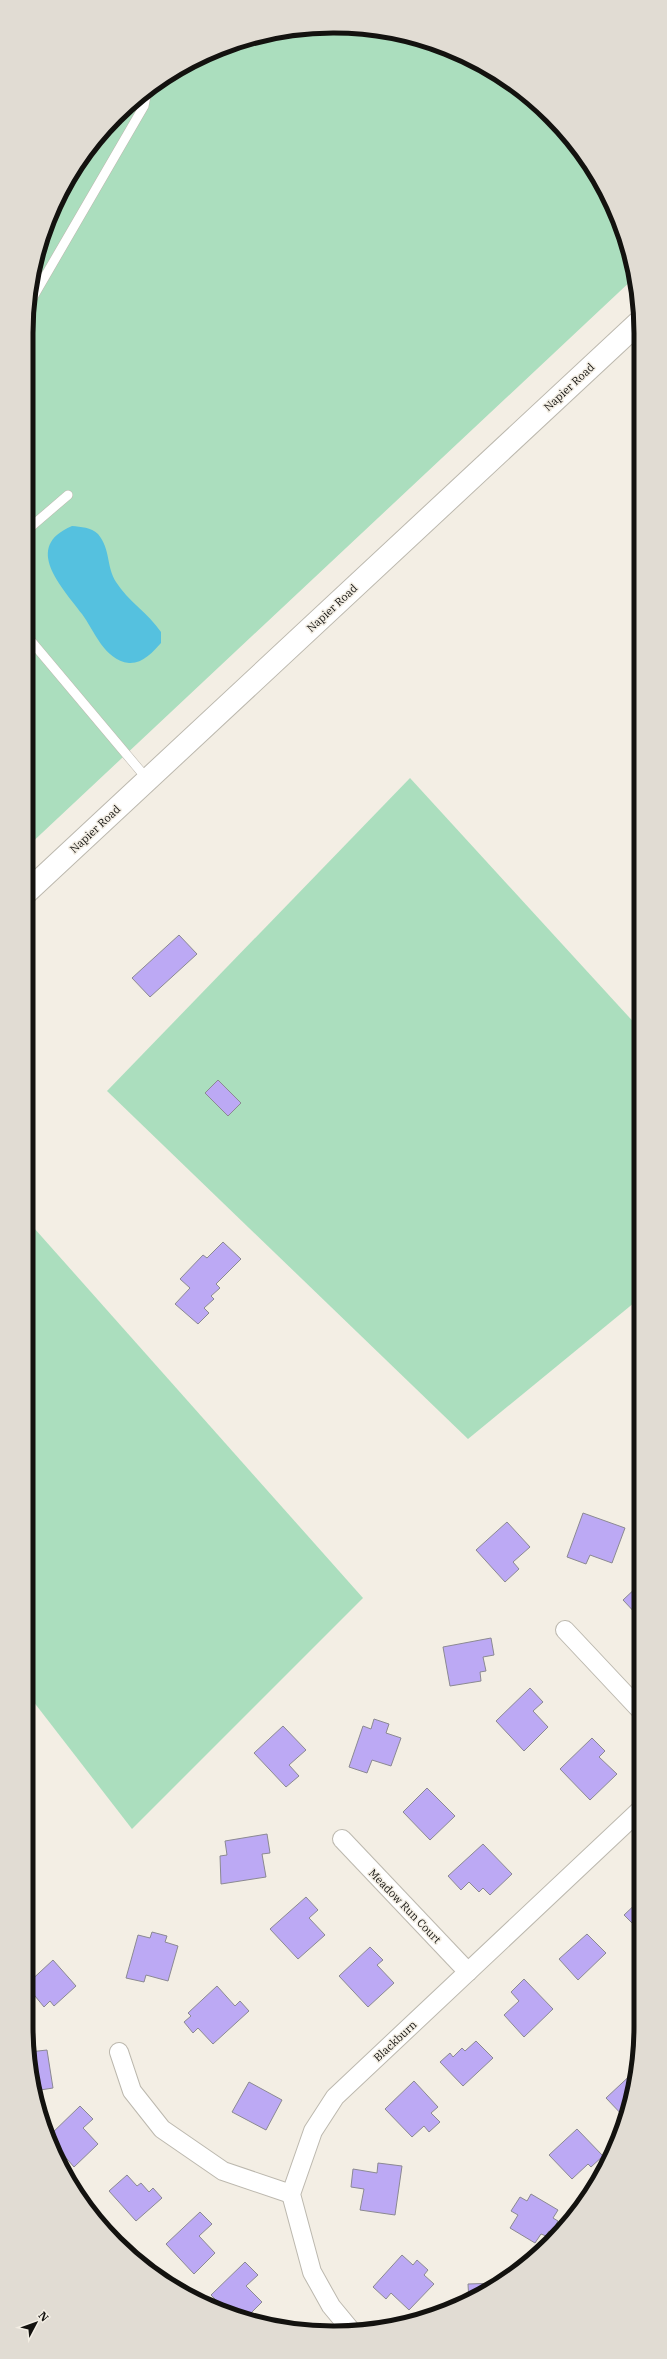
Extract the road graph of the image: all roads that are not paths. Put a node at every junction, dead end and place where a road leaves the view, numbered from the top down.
1 (145, 100) edge
2 (36, 291) edge
3 (634, 327) edge
4 (68, 495) dead end
5 (33, 526) edge
6 (33, 643) edge
7 (148, 780) junction
8 (33, 887) edge
9 (565, 1630) dead end
10 (634, 1705) edge
11 (634, 1815) edge
12 (342, 1839) dead end
13 (468, 1972) junction
14 (119, 2052) dead end
15 (291, 2194) junction
16 (347, 2325) edge

1 - 2 lane
3 - 7 street, Napier Road
4 - 5 lane
6 - 7 lane
7 - 8 street, Napier Road
9 - 10 street
11 - 13 street, Blackburn
12 - 13 street, Meadow Run Court
13 - 15 street, Blackburn
14 - 15 street
15 - 16 street

